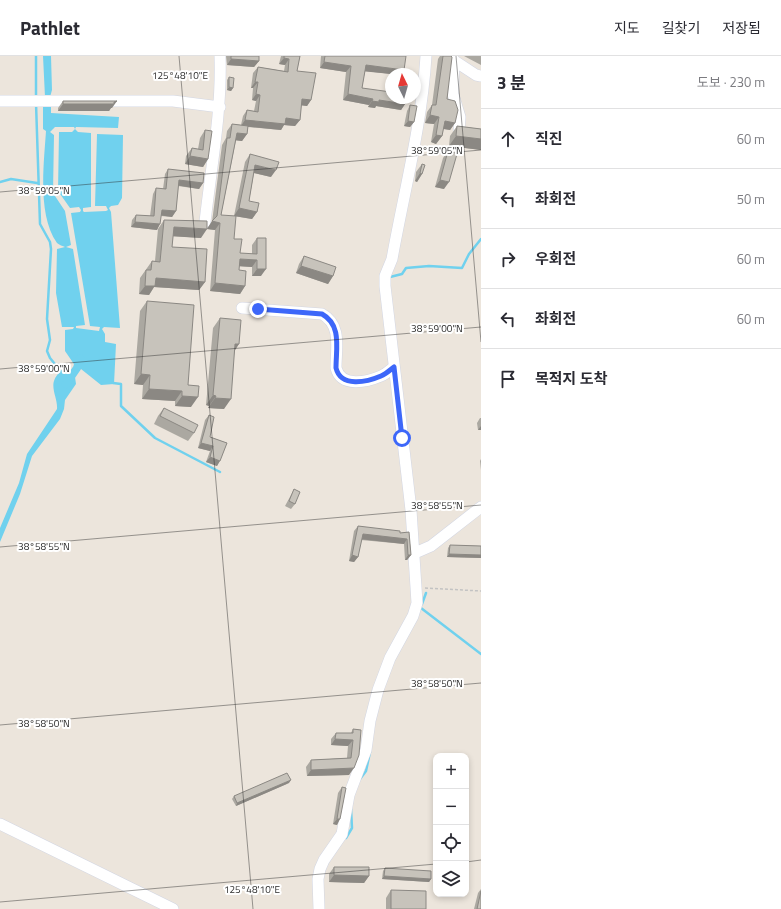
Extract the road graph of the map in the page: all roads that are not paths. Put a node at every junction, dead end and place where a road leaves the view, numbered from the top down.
1 (220, 56) edge
2 (426, 56) edge
3 (451, 58) edge
4 (481, 76) edge
5 (0, 101) edge
6 (220, 107) junction
7 (459, 131) edge
8 (205, 222) edge
9 (242, 308) dead end
10 (394, 367) junction
11 (481, 507) edge
12 (414, 553) junction
13 (0, 824) edge
14 (173, 909) edge
15 (319, 909) edge

1 - 6 street
2 - 10 street
3 - 4 street
3 - 7 street
5 - 6 street
6 - 8 street
9 - 10 street
10 - 12 street
11 - 12 street
12 - 15 street
13 - 14 street

